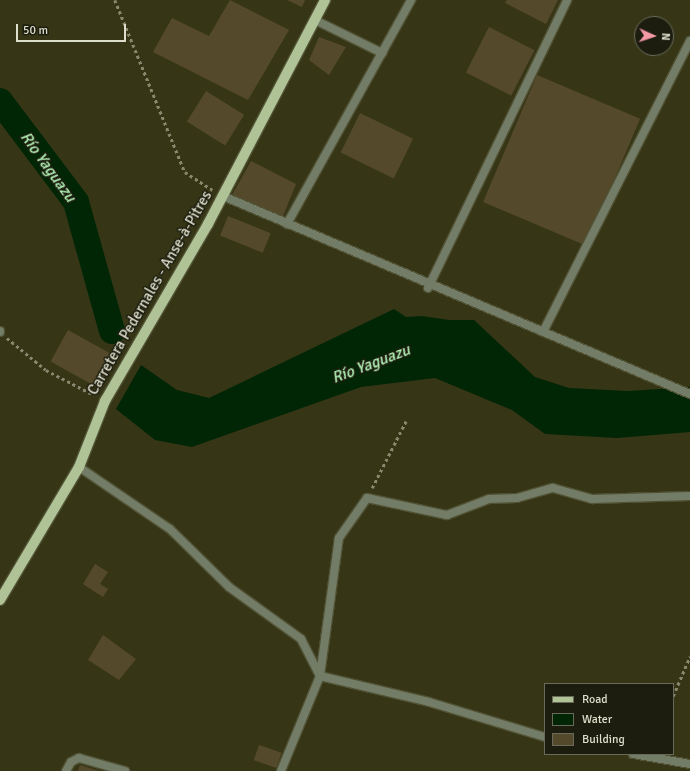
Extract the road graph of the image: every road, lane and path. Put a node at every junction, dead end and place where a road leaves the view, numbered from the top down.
1 (115, 0) edge
2 (325, 0) edge
3 (411, 0) edge
4 (567, 0) edge
5 (315, 20) junction
6 (690, 42) edge
7 (382, 53) junction
8 (223, 196) junction
9 (287, 224) junction
10 (428, 288) dead end
11 (0, 332) edge
12 (543, 332) junction
13 (689, 393) edge
14 (105, 401) junction
15 (406, 421) dead end
16 (79, 467) junction
17 (690, 496) edge
18 (368, 498) junction
19 (0, 600) edge
20 (690, 656) edge
21 (320, 676) junction
22 (674, 694) edge
23 (544, 737) edge
24 (639, 755) edge
25 (690, 764) edge
26 (66, 771) edge
27 (125, 771) edge
28 (281, 771) edge

1 - 8 path
2 - 5 main road, Carretera Pedernales - Anse-à-Pitres
3 - 7 street
4 - 10 street
5 - 7 street
5 - 8 main road, Carretera Pedernales - Anse-à-Pitres
6 - 12 street
7 - 9 street
8 - 9 street
8 - 14 main road, Carretera Pedernales - Anse-à-Pitres
9 - 12 street
11 - 14 path
12 - 13 street
14 - 16 main road, Carretera Pedernales - Anse-à-Pitres
15 - 18 path
16 - 19 main road, Carretera Pedernales - Anse-à-Pitres
16 - 21 street
17 - 18 street
18 - 21 street
20 - 22 path
21 - 23 street
21 - 28 street
24 - 25 street
26 - 27 street

